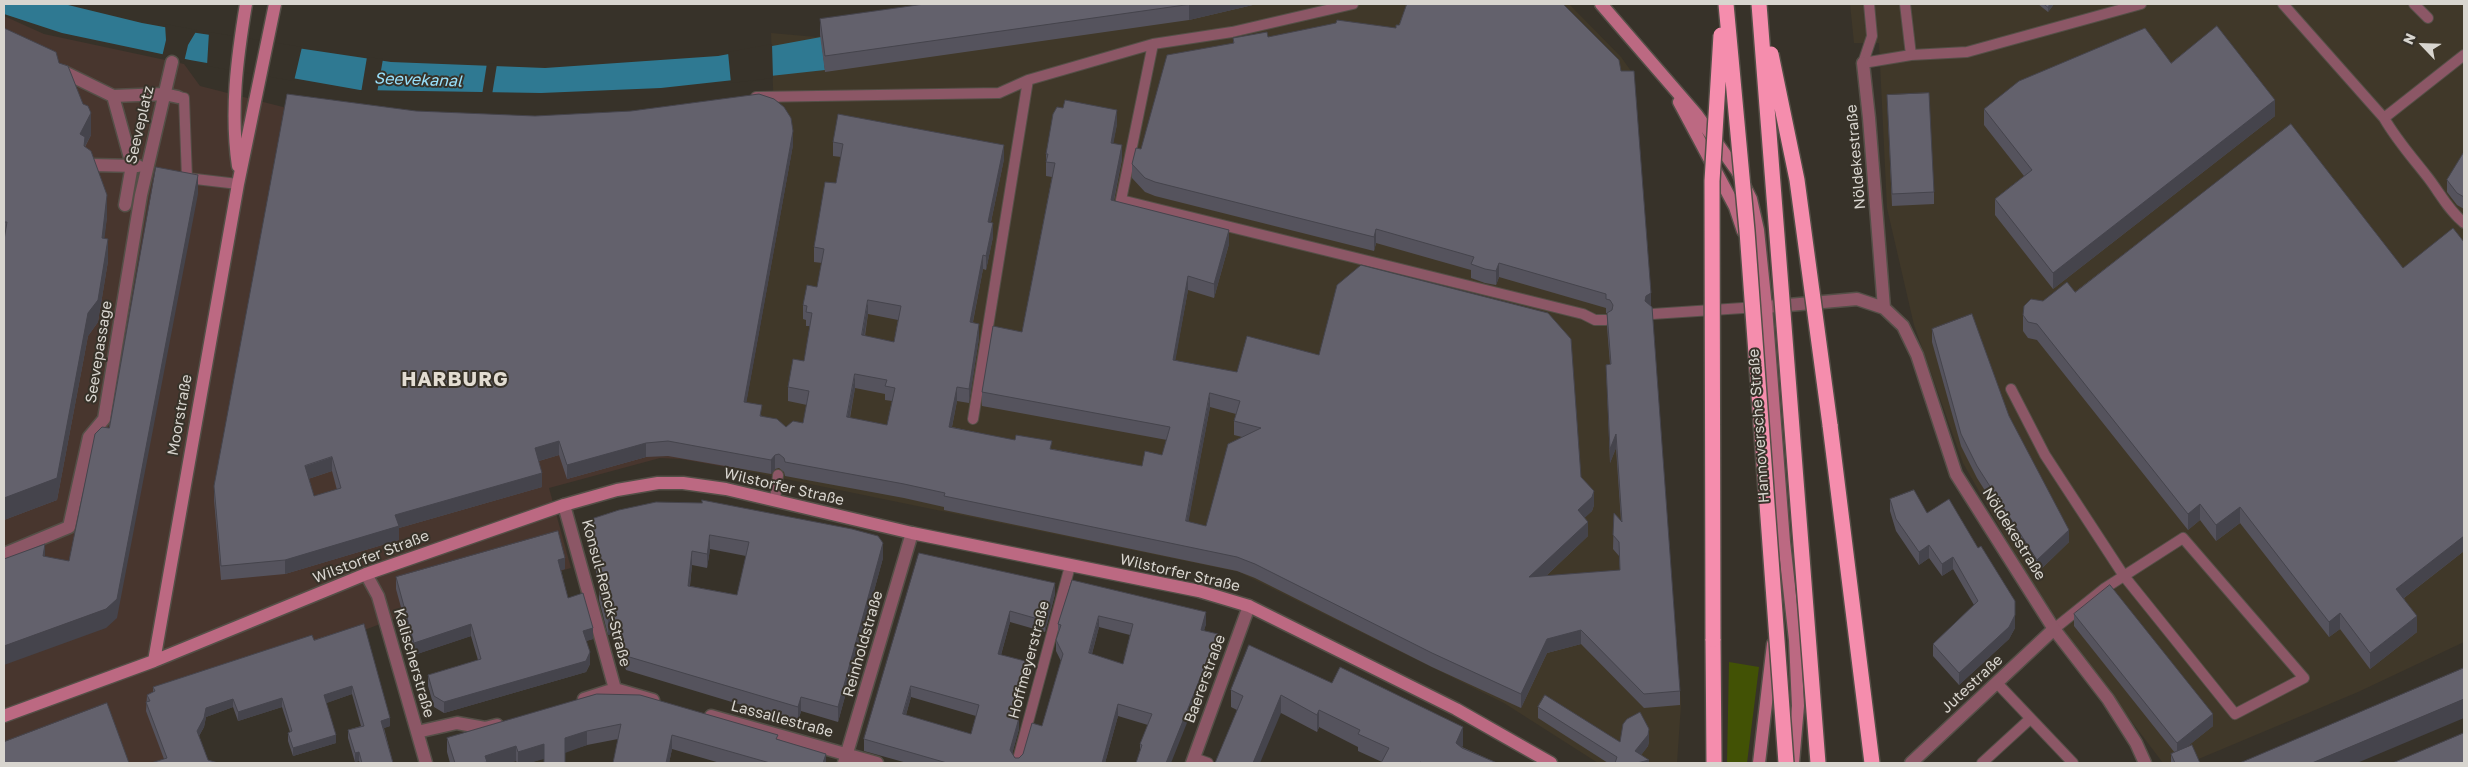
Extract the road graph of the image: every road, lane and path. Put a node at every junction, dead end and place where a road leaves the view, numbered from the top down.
1 (275, 4) edge
2 (1353, 4) edge
3 (1601, 4) edge
4 (1724, 4) edge
5 (1760, 4) edge
6 (1869, 4) edge
7 (1905, 4) edge
8 (2141, 4) edge
9 (2283, 4) edge
10 (2414, 4) edge
11 (247, 10) edge
12 (2428, 18) dead end
13 (1153, 44) junction
14 (1911, 55) junction
15 (2464, 55) edge
16 (172, 62) dead end
17 (1863, 63) junction
18 (64, 72) edge
19 (1665, 75) junction
20 (1028, 80) junction
21 (164, 94) junction
22 (113, 96) junction
23 (178, 97) joint
24 (747, 98) edge
25 (2384, 118) junction
26 (91, 165) edge
27 (132, 165) junction
28 (146, 168) junction
29 (239, 179) junction
30 (141, 195) joint
31 (125, 205) dead end
32 (2464, 223) edge
33 (1766, 307) junction
34 (1884, 308) junction
35 (1652, 314) edge
36 (1606, 320) edge
37 (2011, 389) dead end
38 (973, 419) dead end
39 (778, 475) dead end
40 (775, 500) junction
41 (564, 505) junction
42 (912, 533) junction
43 (1784, 542) junction
44 (4, 554) edge
45 (1070, 566) junction
46 (366, 574) junction
47 (2124, 576) junction
48 (1249, 606) junction
49 (2054, 629) junction
50 (154, 662) junction
51 (1996, 683) junction
52 (615, 689) junction
53 (662, 702) edge
54 (569, 703) edge
55 (699, 712) edge
56 (4, 716) edge
57 (2030, 719) junction
58 (513, 720) edge
59 (417, 732) junction
60 (846, 758) edge
61 (1193, 761) edge
62 (426, 763) edge
63 (878, 763) edge
64 (1017, 763) edge
65 (1208, 763) edge
66 (1551, 763) edge
67 (1714, 763) edge
68 (1759, 763) edge
69 (1786, 763) edge
70 (1793, 763) edge
71 (1818, 763) edge
72 (1872, 763) edge
73 (1911, 763) edge
74 (1982, 763) edge
75 (2073, 763) edge
76 (2145, 763) edge

1 - 29 main road, Moorstraße
2 - 13 lane
3 - 19 main road, Hannoversche Straße
4 - 67 highway, bridge
4 - 69 highway, bridge
5 - 71 highway, bridge
5 - 72 highway, bridge
6 - 17 lane
7 - 14 lane
8 - 14 lane
9 - 25 lane
10 - 12 lane
11 - 29 main road, Moorstraße
13 - 20 lane
13 - 36 lane
14 - 17 lane
15 - 25 lane
16 - 21 street, Seeveplatz
17 - 34 street, Nöldekestraße
18 - 22 street
19 - 33 main road, Hannoversche Straße
19 - 33 main road, Hannoversche Straße
20 - 24 lane
20 - 38 lane
21 - 22 street
21 - 23 street
21 - 28 street, Seeveplatz
22 - 27 street
23 - 29 lane
25 - 32 lane
26 - 27 street
27 - 28 street
27 - 31 street
28 - 30 street, Seeveplatz
29 - 50 main road, Moorstraße
30 - 44 street, Seevepassage
33 - 34 street, Nöldekestraße
33 - 35 lane
33 - 43 main road, Hannoversche Straße
34 - 49 street, Nöldekestraße
37 - 47 lane
39 - 40 lane
40 - 41 main road, Wilstorfer Straße
40 - 42 main road, Wilstorfer Straße
41 - 46 main road, Wilstorfer Straße
41 - 52 street, Konsul-Renck-Straße
42 - 45 main road, Wilstorfer Straße
42 - 60 street, Reinholdstraße
43 - 68 main road, Hannoversche Straße
43 - 70 main road, Hannoversche Straße
45 - 48 main road, Wilstorfer Straße
45 - 64 lane, Hoffmeyerstraße
46 - 50 main road, Wilstorfer Straße
46 - 59 street, Kalischerstraße
47 - 47 lane
47 - 49 lane
48 - 61 street, Baererstraße
48 - 66 main road, Wilstorfer Straße
49 - 51 street, Jutestraße
49 - 76 street, Nöldekestraße
50 - 56 main road, Wilstorfer Straße
51 - 57 lane
51 - 73 street, Jutestraße
52 - 53 street
52 - 54 street
55 - 60 street, Lassallestraße
57 - 74 lane
57 - 75 lane
58 - 59 street
59 - 62 street, Kalischerstraße
60 - 63 street, Lassallestraße
61 - 65 lane

